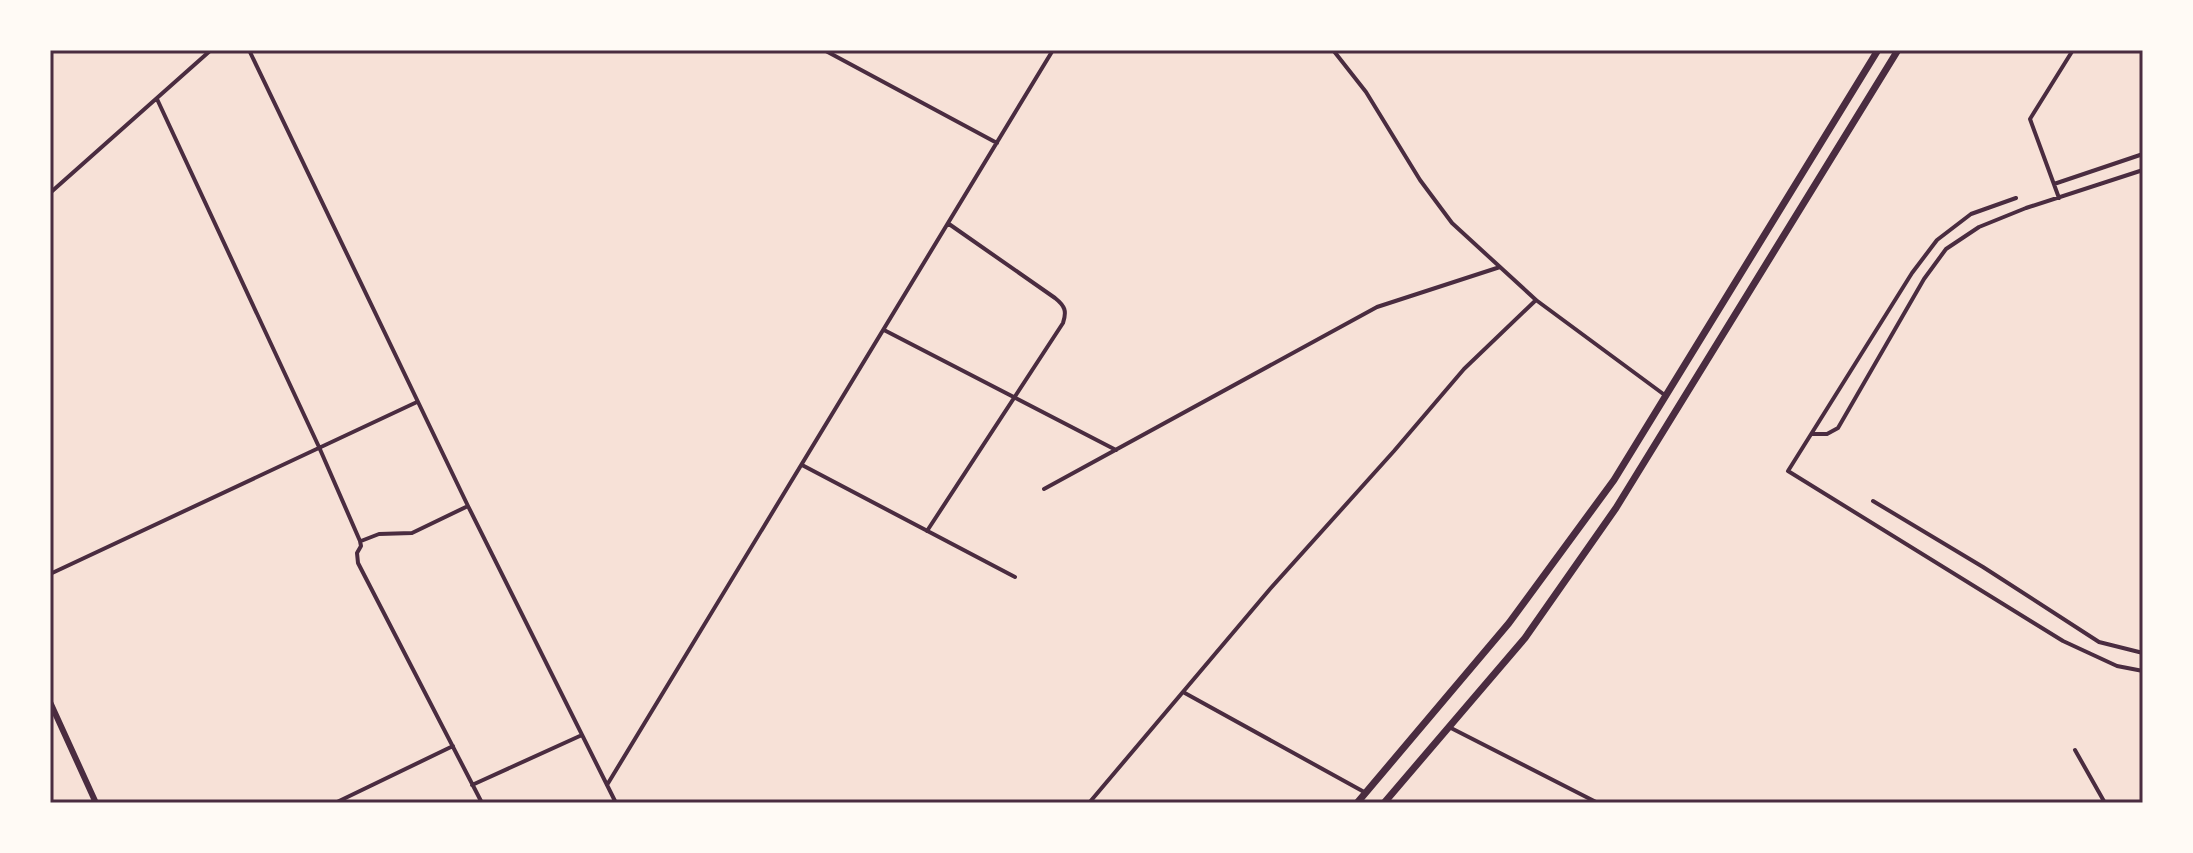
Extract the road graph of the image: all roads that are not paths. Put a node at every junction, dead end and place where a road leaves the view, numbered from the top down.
1 (211, 50) edge
2 (249, 50) edge
3 (824, 50) edge
4 (1053, 50) edge
5 (1333, 50) edge
6 (1878, 50) edge
7 (1898, 50) edge
8 (2073, 50) edge
9 (157, 99) junction
10 (1831, 126) junction
11 (1846, 135) junction
12 (997, 143) junction
13 (2143, 154) edge
14 (2143, 170) edge
15 (2053, 184) junction
16 (50, 193) edge
17 (2016, 198) dead end
18 (2059, 198) junction
19 (949, 224) junction
20 (1500, 267) junction
21 (1536, 300) junction
22 (884, 330) junction
23 (1666, 396) junction
24 (1014, 397) junction
25 (418, 402) junction
26 (1812, 434) junction
27 (319, 447) junction
28 (1116, 450) junction
29 (802, 465) junction
30 (1044, 489) dead end
31 (1873, 501) dead end
32 (468, 506) junction
33 (927, 531) junction
34 (360, 541) junction
35 (50, 574) edge
36 (1015, 577) dead end
37 (2143, 653) edge
38 (2143, 671) edge
39 (1183, 692) junction
40 (50, 702) edge
41 (1449, 727) junction
42 (582, 735) junction
43 (453, 746) junction
44 (2075, 750) dead end
45 (472, 785) junction
46 (607, 785) junction
47 (1366, 793) junction
48 (96, 803) edge
49 (335, 803) edge
50 (482, 803) edge
51 (616, 803) edge
52 (1089, 803) edge
53 (1357, 803) edge
54 (1384, 803) edge
55 (1598, 803) edge
56 (2105, 803) edge

1 - 9 street
2 - 25 street
3 - 12 street
4 - 12 street
5 - 20 street
6 - 10 highway
7 - 11 highway
8 - 15 street
9 - 16 street
9 - 27 street
10 - 11 highway
10 - 23 highway
11 - 41 highway
12 - 19 street
13 - 15 street
14 - 18 street
15 - 18 street
17 - 26 street
18 - 26 street
19 - 22 street
19 - 24 street
20 - 21 street
20 - 28 street
21 - 23 street
21 - 39 street
22 - 24 street
22 - 29 street
23 - 47 highway
24 - 28 street
24 - 33 street
25 - 27 street
25 - 32 street
26 - 38 street
27 - 34 street
27 - 35 street
28 - 30 street
29 - 33 street
29 - 46 street
31 - 37 street
32 - 34 street
32 - 42 street
33 - 36 street
34 - 43 street
39 - 47 street
39 - 52 street
40 - 48 street
41 - 54 highway
41 - 55 street
42 - 45 street
42 - 46 street
43 - 45 street
43 - 49 street
44 - 56 street
45 - 50 street
46 - 51 street
47 - 53 highway

